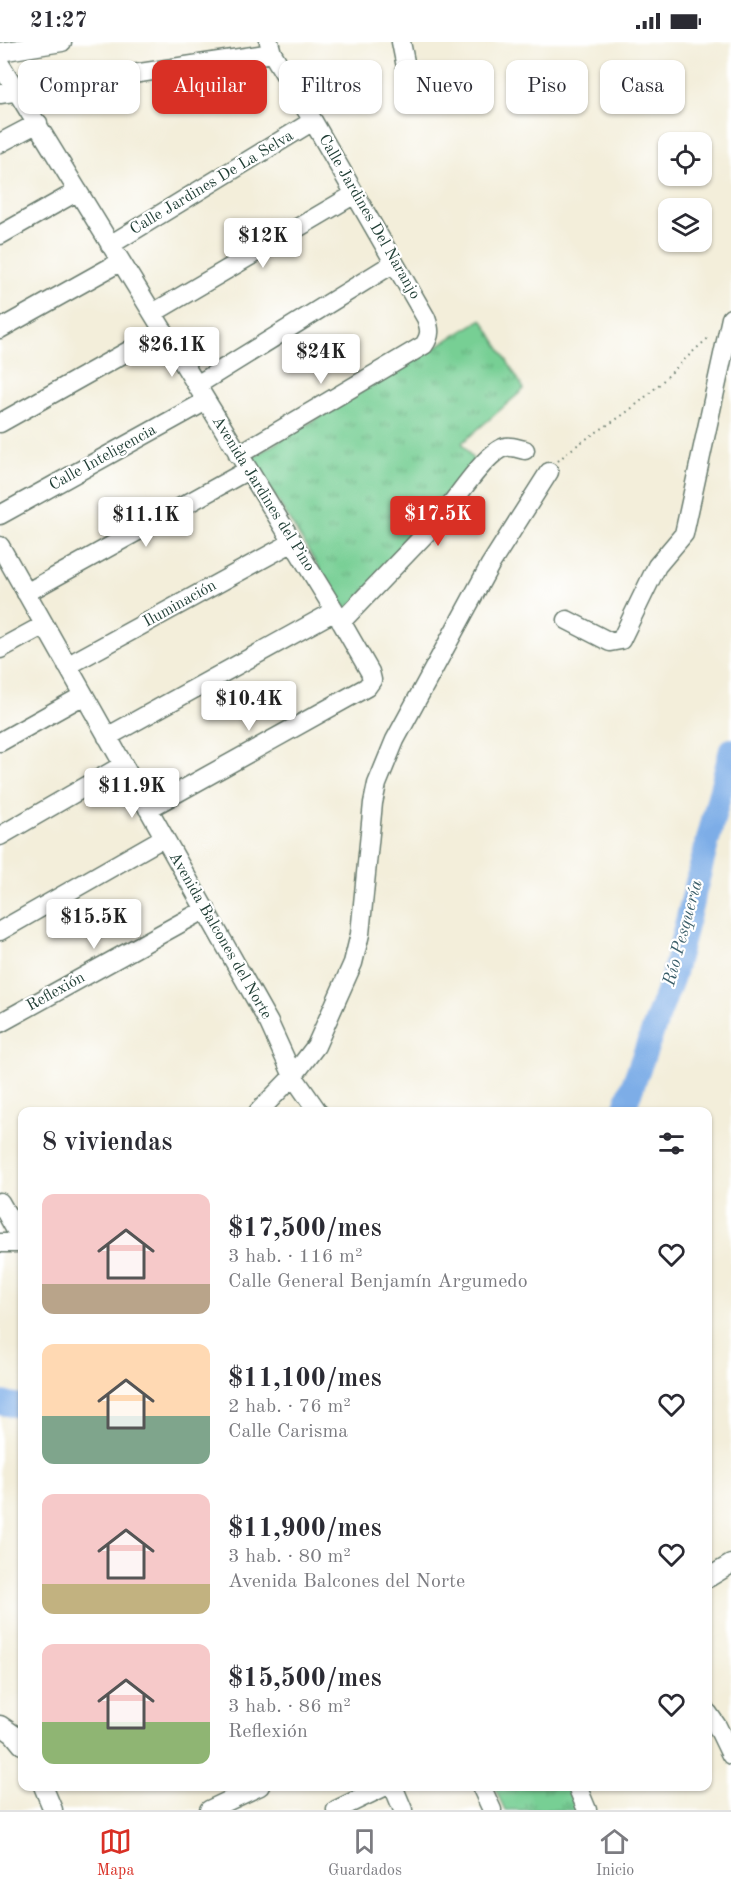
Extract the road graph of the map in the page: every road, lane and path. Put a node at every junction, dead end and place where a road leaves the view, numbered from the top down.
1 (62, 42) edge
2 (401, 42) edge
3 (270, 47) edge
4 (0, 52) edge
5 (405, 60) edge
6 (0, 64) edge
7 (9, 93) edge
8 (314, 121) junction
9 (38, 123) junction
10 (0, 143) edge
11 (78, 191) junction
12 (355, 194) junction
13 (0, 235) edge
14 (110, 245) junction
15 (120, 262) junction
16 (394, 263) junction
17 (153, 313) junction
18 (730, 320) edge
19 (0, 328) edge
20 (164, 331) junction
21 (202, 393) junction
22 (0, 423) edge
23 (525, 450) dead end
24 (243, 463) junction
25 (549, 472) joint
26 (0, 515) edge
27 (293, 542) junction
28 (1, 551) edge
29 (26, 593) junction
30 (338, 616) junction
31 (567, 620) dead end
32 (44, 625) junction
33 (0, 649) edge
34 (67, 666) junction
35 (84, 695) junction
36 (107, 736) junction
37 (0, 742) edge
38 (123, 765) junction
39 (147, 809) junction
40 (0, 836) edge
41 (164, 838) junction
42 (206, 909) junction
43 (0, 931) edge
44 (0, 1023) edge
45 (293, 1076) junction
46 (263, 1107) edge
47 (315, 1107) edge
48 (0, 1202) edge
49 (18, 1235) edge
50 (18, 1242) edge
51 (0, 1243) edge
52 (731, 1564) edge
53 (712, 1576) edge
54 (712, 1719) edge
55 (2, 1726) edge
56 (18, 1740) edge
57 (731, 1755) edge
58 (45, 1791) edge
59 (249, 1791) edge
60 (376, 1791) edge
61 (395, 1791) edge
62 (483, 1791) edge
63 (578, 1791) edge
64 (53, 1810) edge
65 (209, 1810) edge
66 (336, 1810) edge
67 (403, 1810) edge
68 (492, 1810) edge
69 (587, 1810) edge

1 - 4 street
2 - 5 street
3 - 7 street
3 - 8 street, Calle Jardines Del Naranjo
6 - 7 street, Avenida Jardines del Pino
7 - 9 street, Avenida Jardines del Pino
8 - 12 street, Calle Jardines Del Naranjo
8 - 14 street, Calle Jardines De La Selva
9 - 10 street
9 - 11 street, Avenida Jardines del Pino
11 - 13 street
11 - 14 street, Avenida Jardines del Pino
12 - 16 street, Calle Jardines Del Naranjo
12 - 17 street
14 - 15 street, Avenida Jardines del Pino
15 - 17 street, Avenida Jardines del Pino
15 - 19 street
16 - 21 street, Calle Inteligencia
16 - 24 street, Calle Jardines Del Naranjo
17 - 20 street, Avenida Jardines del Pino
18 - 25 path
18 - 31 street
20 - 21 street, Avenida Jardines del Pino
20 - 22 street
21 - 24 street, Avenida Jardines del Pino
21 - 26 street, Calle Inteligencia
23 - 30 street
24 - 27 street, Avenida Jardines del Pino
24 - 29 street
25 - 45 street
27 - 30 street, Avenida Jardines del Pino
27 - 34 street, Iluminación
28 - 29 street, Avenida Balcones del Norte
29 - 32 street, Avenida Balcones del Norte
30 - 36 street
30 - 39 street, Avenida Jardines del Pino
32 - 33 street
32 - 34 street, Avenida Balcones del Norte
34 - 35 street, Avenida Balcones del Norte
35 - 36 street, Avenida Balcones del Norte
35 - 37 street
36 - 38 street, Avenida Balcones del Norte
38 - 39 street, Avenida Balcones del Norte
38 - 40 street
39 - 41 street, Avenida Balcones del Norte
41 - 42 street, Avenida Balcones del Norte
41 - 43 street
42 - 44 street, Reflexión
42 - 45 street, Avenida Balcones del Norte
45 - 46 street
45 - 47 street, Avenida Balcones del Norte
48 - 49 street
50 - 51 street
52 - 53 street
54 - 57 street
55 - 56 street
58 - 64 street
59 - 65 street
60 - 66 street
61 - 67 street
62 - 68 street
63 - 69 street

